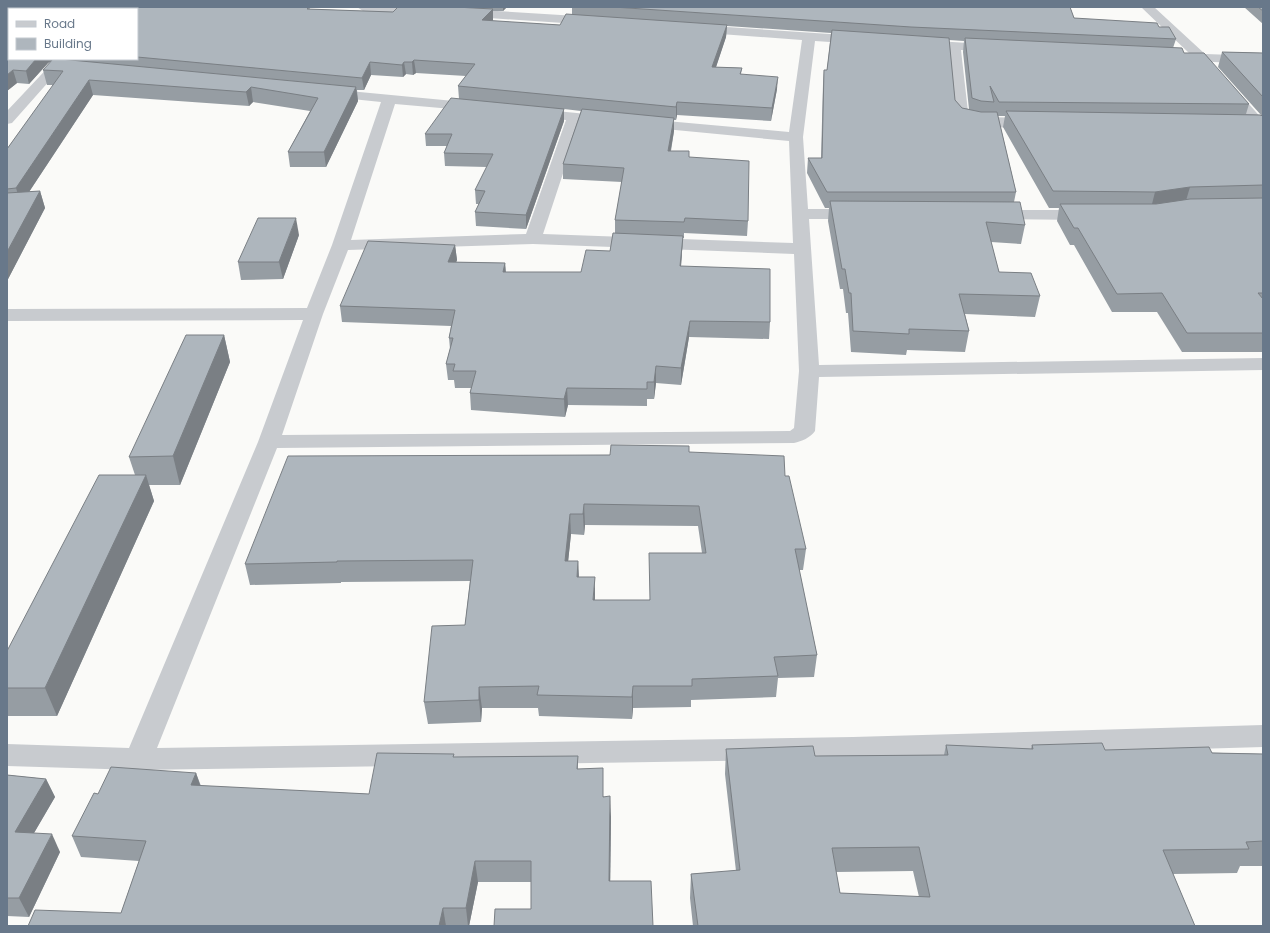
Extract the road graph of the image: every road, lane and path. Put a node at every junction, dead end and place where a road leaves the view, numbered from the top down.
1 (362, 7) edge
2 (538, 7) edge
3 (1147, 7) edge
4 (434, 11) edge
5 (450, 12) edge
6 (530, 17) junction
7 (607, 22) edge
8 (685, 28) edge
9 (809, 37) junction
10 (871, 41) edge
11 (909, 44) edge
12 (954, 46) junction
13 (1008, 49) edge
14 (1171, 57) edge
15 (1202, 58) junction
16 (1263, 60) edge
17 (62, 65) edge
18 (311, 92) edge
19 (389, 99) junction
20 (490, 108) edge
21 (521, 111) edge
22 (575, 116) junction
23 (7, 120) edge
24 (1048, 122) edge
25 (1244, 125) edge
26 (1262, 127) edge
27 (796, 137) junction
28 (800, 214) junction
29 (872, 214) edge
30 (976, 214) edge
31 (1103, 215) edge
32 (533, 239) junction
33 (341, 245) junction
34 (803, 249) junction
35 (314, 314) junction
36 (7, 315) edge
37 (1263, 364) edge
38 (810, 371) junction
39 (269, 442) junction
40 (1263, 736) edge
41 (7, 755) edge
42 (138, 759) junction

1 - 4 street
2 - 6 street
3 - 15 street
5 - 6 street
6 - 7 street
8 - 9 street
9 - 10 street
9 - 27 street
11 - 12 street
12 - 13 street
12 - 24 street
14 - 15 street
15 - 16 street
15 - 26 street
17 - 23 street
18 - 19 street
19 - 20 street
19 - 33 street
21 - 22 street
22 - 27 street
22 - 32 street
25 - 26 street
27 - 28 street
28 - 29 street
28 - 34 street
30 - 31 street
32 - 33 street
32 - 34 street
33 - 35 street
34 - 38 street
35 - 36 street
35 - 39 street
37 - 38 street
38 - 39 street
39 - 42 street
40 - 42 street
41 - 42 street

